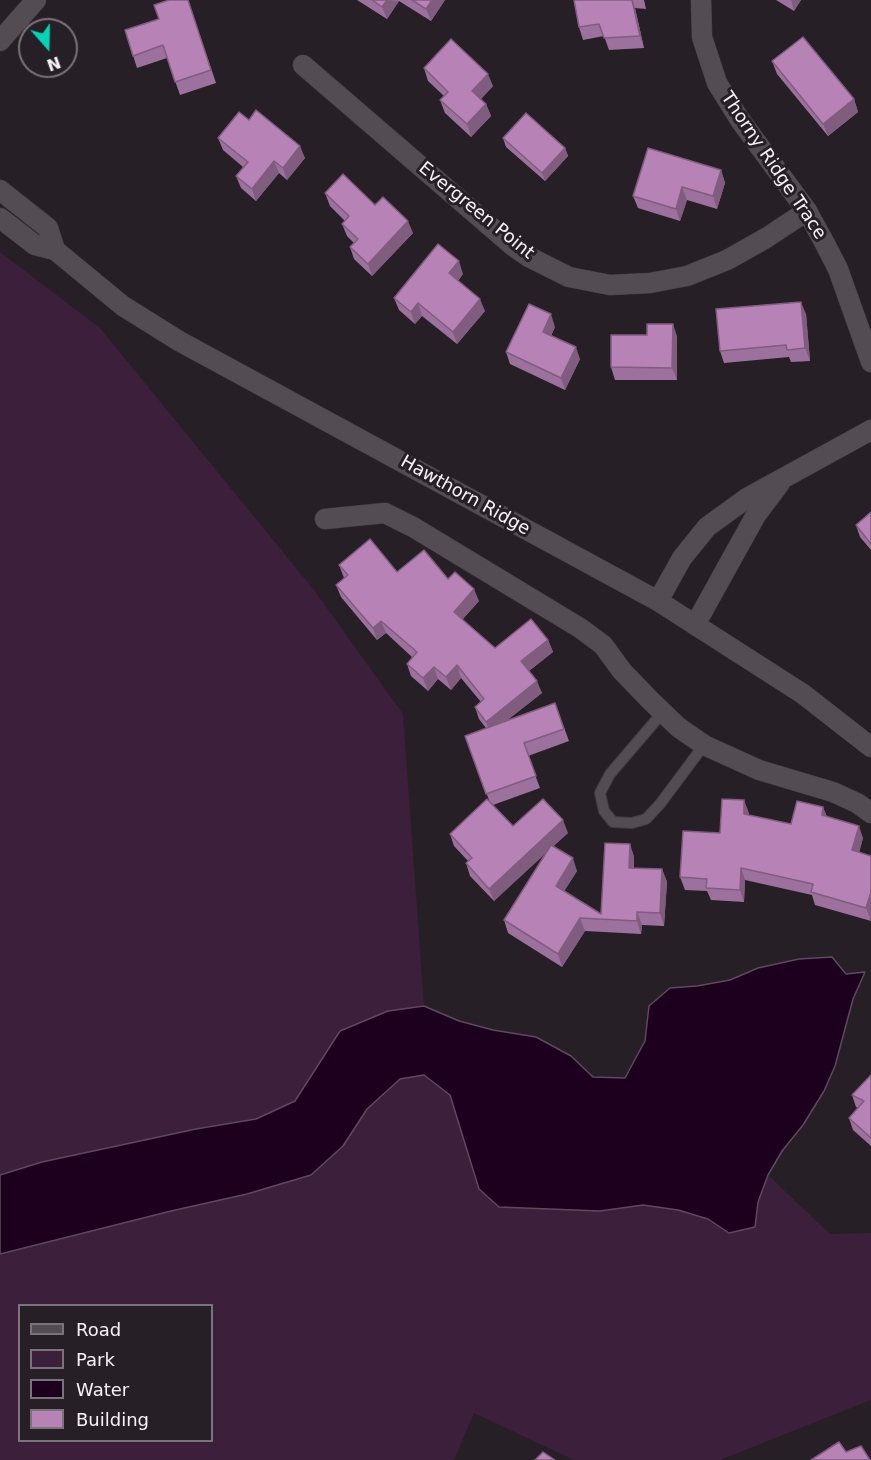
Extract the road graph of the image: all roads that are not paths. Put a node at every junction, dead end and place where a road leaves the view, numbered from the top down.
1 (36, 0) edge
2 (701, 0) edge
3 (0, 41) edge
4 (303, 65) dead end
5 (0, 189) edge
6 (807, 211) junction
7 (0, 218) edge
8 (55, 250) junction
9 (871, 362) edge
10 (871, 430) edge
11 (783, 478) junction
12 (325, 519) dead end
13 (658, 601) junction
14 (696, 625) junction
15 (663, 712) junction
16 (705, 745) junction
17 (871, 747) edge
18 (871, 813) edge

1 - 3 street
2 - 6 street, Thorny Ridge Trace
4 - 6 street, Evergreen Point
5 - 8 street, Hawthorn Ridge
6 - 9 street, Thorny Ridge Trace
7 - 8 street, Hawthorn Ridge
8 - 13 street, Hawthorn Ridge
10 - 11 street
11 - 13 street
11 - 14 street
12 - 15 street
13 - 14 street, Hawthorn Ridge
14 - 17 street, Hawthorn Ridge
15 - 16 street
15 - 16 lane
16 - 18 street

